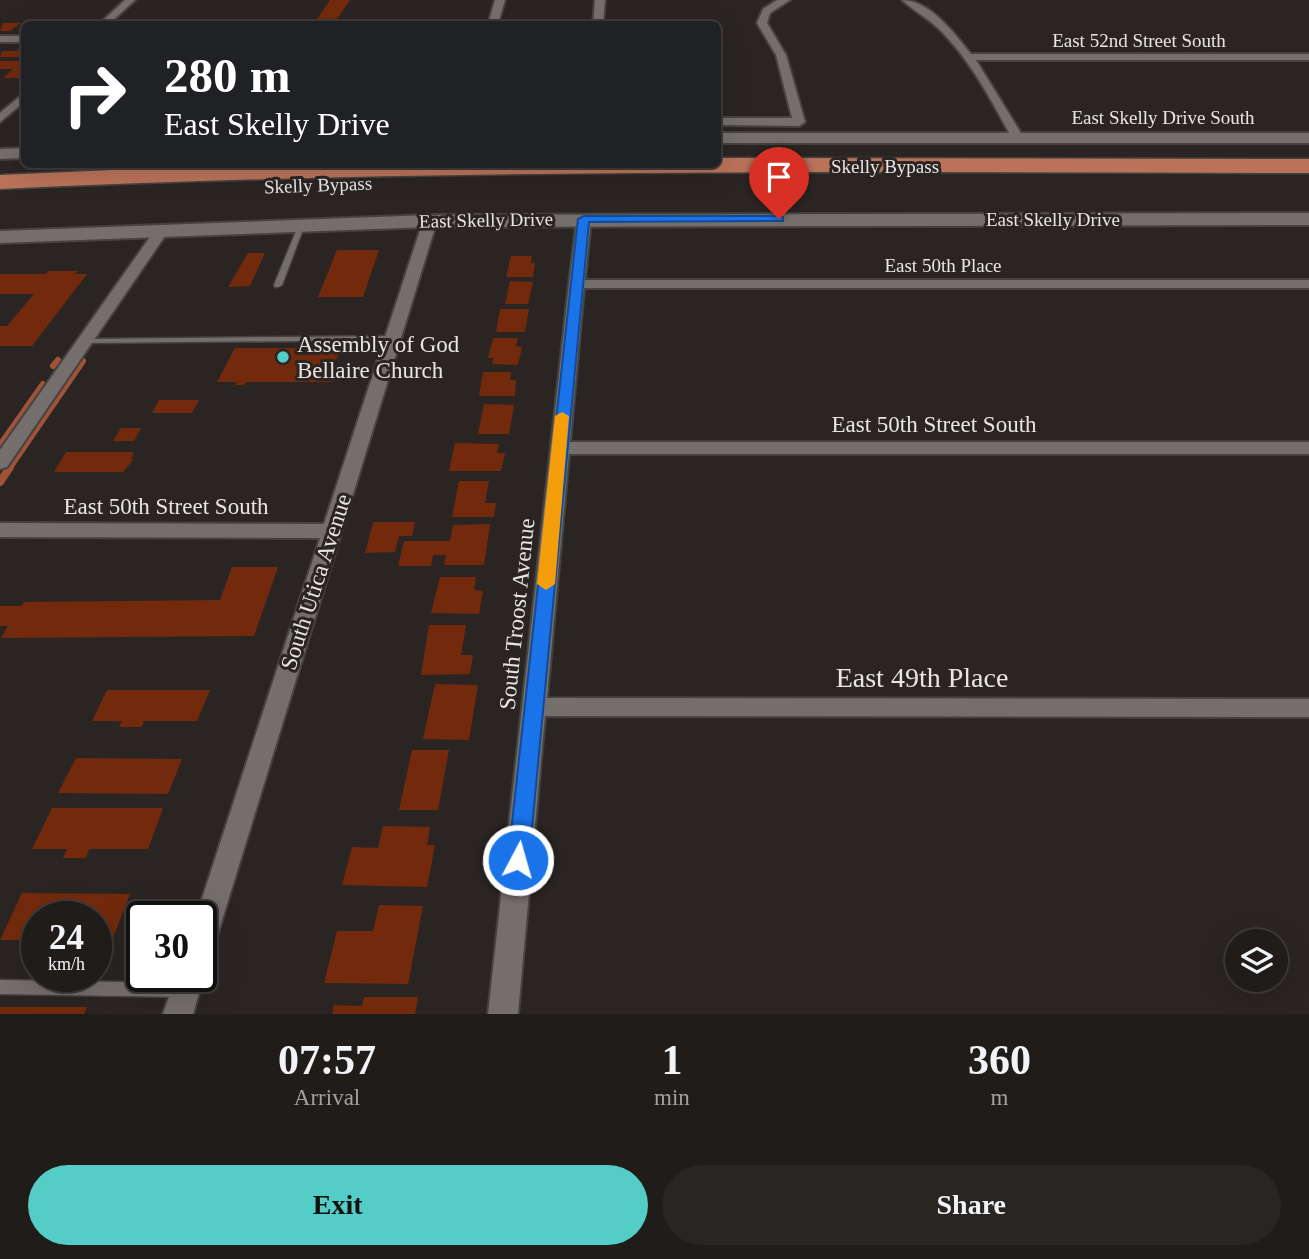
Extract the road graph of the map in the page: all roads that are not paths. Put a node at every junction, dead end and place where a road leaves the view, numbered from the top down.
1 (130, 0) edge
2 (500, 0) edge
3 (600, 0) edge
4 (785, 0) edge
5 (907, 0) edge
6 (106, 21) edge
7 (494, 21) edge
8 (598, 21) edge
9 (0, 39) edge
10 (21, 39) edge
11 (969, 57) junction
12 (1309, 57) edge
13 (21, 99) edge
14 (0, 119) edge
15 (721, 122) edge
16 (721, 138) edge
17 (1018, 138) junction
18 (1309, 138) edge
19 (21, 153) edge
20 (0, 154) edge
21 (721, 166) edge
22 (1309, 166) edge
23 (417, 168) edge
24 (1209, 181) junction
25 (1309, 181) edge
26 (0, 182) edge
27 (1309, 187) edge
28 (0, 197) edge
29 (584, 219) junction
30 (1309, 219) edge
31 (430, 221) junction
32 (302, 224) junction
33 (162, 229) junction
34 (0, 237) edge
35 (576, 284) junction
36 (1309, 284) edge
37 (278, 285) dead end
38 (395, 338) junction
39 (86, 341) junction
40 (559, 448) junction
41 (1309, 449) edge
42 (0, 463) edge
43 (0, 530) edge
44 (332, 531) junction
45 (534, 707) junction
46 (1309, 708) edge
47 (214, 901) edge
48 (0, 987) edge
49 (185, 993) edge
50 (503, 1014) edge

1 - 6 street
2 - 7 street
3 - 8 street
4 - 15 street
5 - 11 street
9 - 10 street
11 - 12 street, East 52nd Street South
11 - 17 street
13 - 14 street
16 - 17 main road
17 - 18 main road, East Skelly Drive South
19 - 20 main road
21 - 22 highway, Skelly Bypass
23 - 26 highway, Skelly Bypass
24 - 25 highway, Skelly Bypass
24 - 27 highway
24 - 28 highway, Skelly Bypass
29 - 30 main road, East Skelly Drive
29 - 31 main road, East Skelly Drive
29 - 35 street, South Troost Avenue
31 - 32 main road, East Skelly Drive
31 - 38 street, South Utica Avenue
32 - 33 main road, East Skelly Drive
32 - 37 lane
33 - 34 main road, East Skelly Drive
33 - 39 street
35 - 36 street, East 50th Place
35 - 40 street, South Troost Avenue
38 - 39 lane
38 - 44 street, South Utica Avenue
39 - 42 street
40 - 41 street, East 50th Street South
40 - 45 street, South Troost Avenue
43 - 44 street, East 50th Street South
44 - 47 street, South Utica Avenue
45 - 46 street, East 49th Place
45 - 50 street, South Troost Avenue
48 - 49 lane

